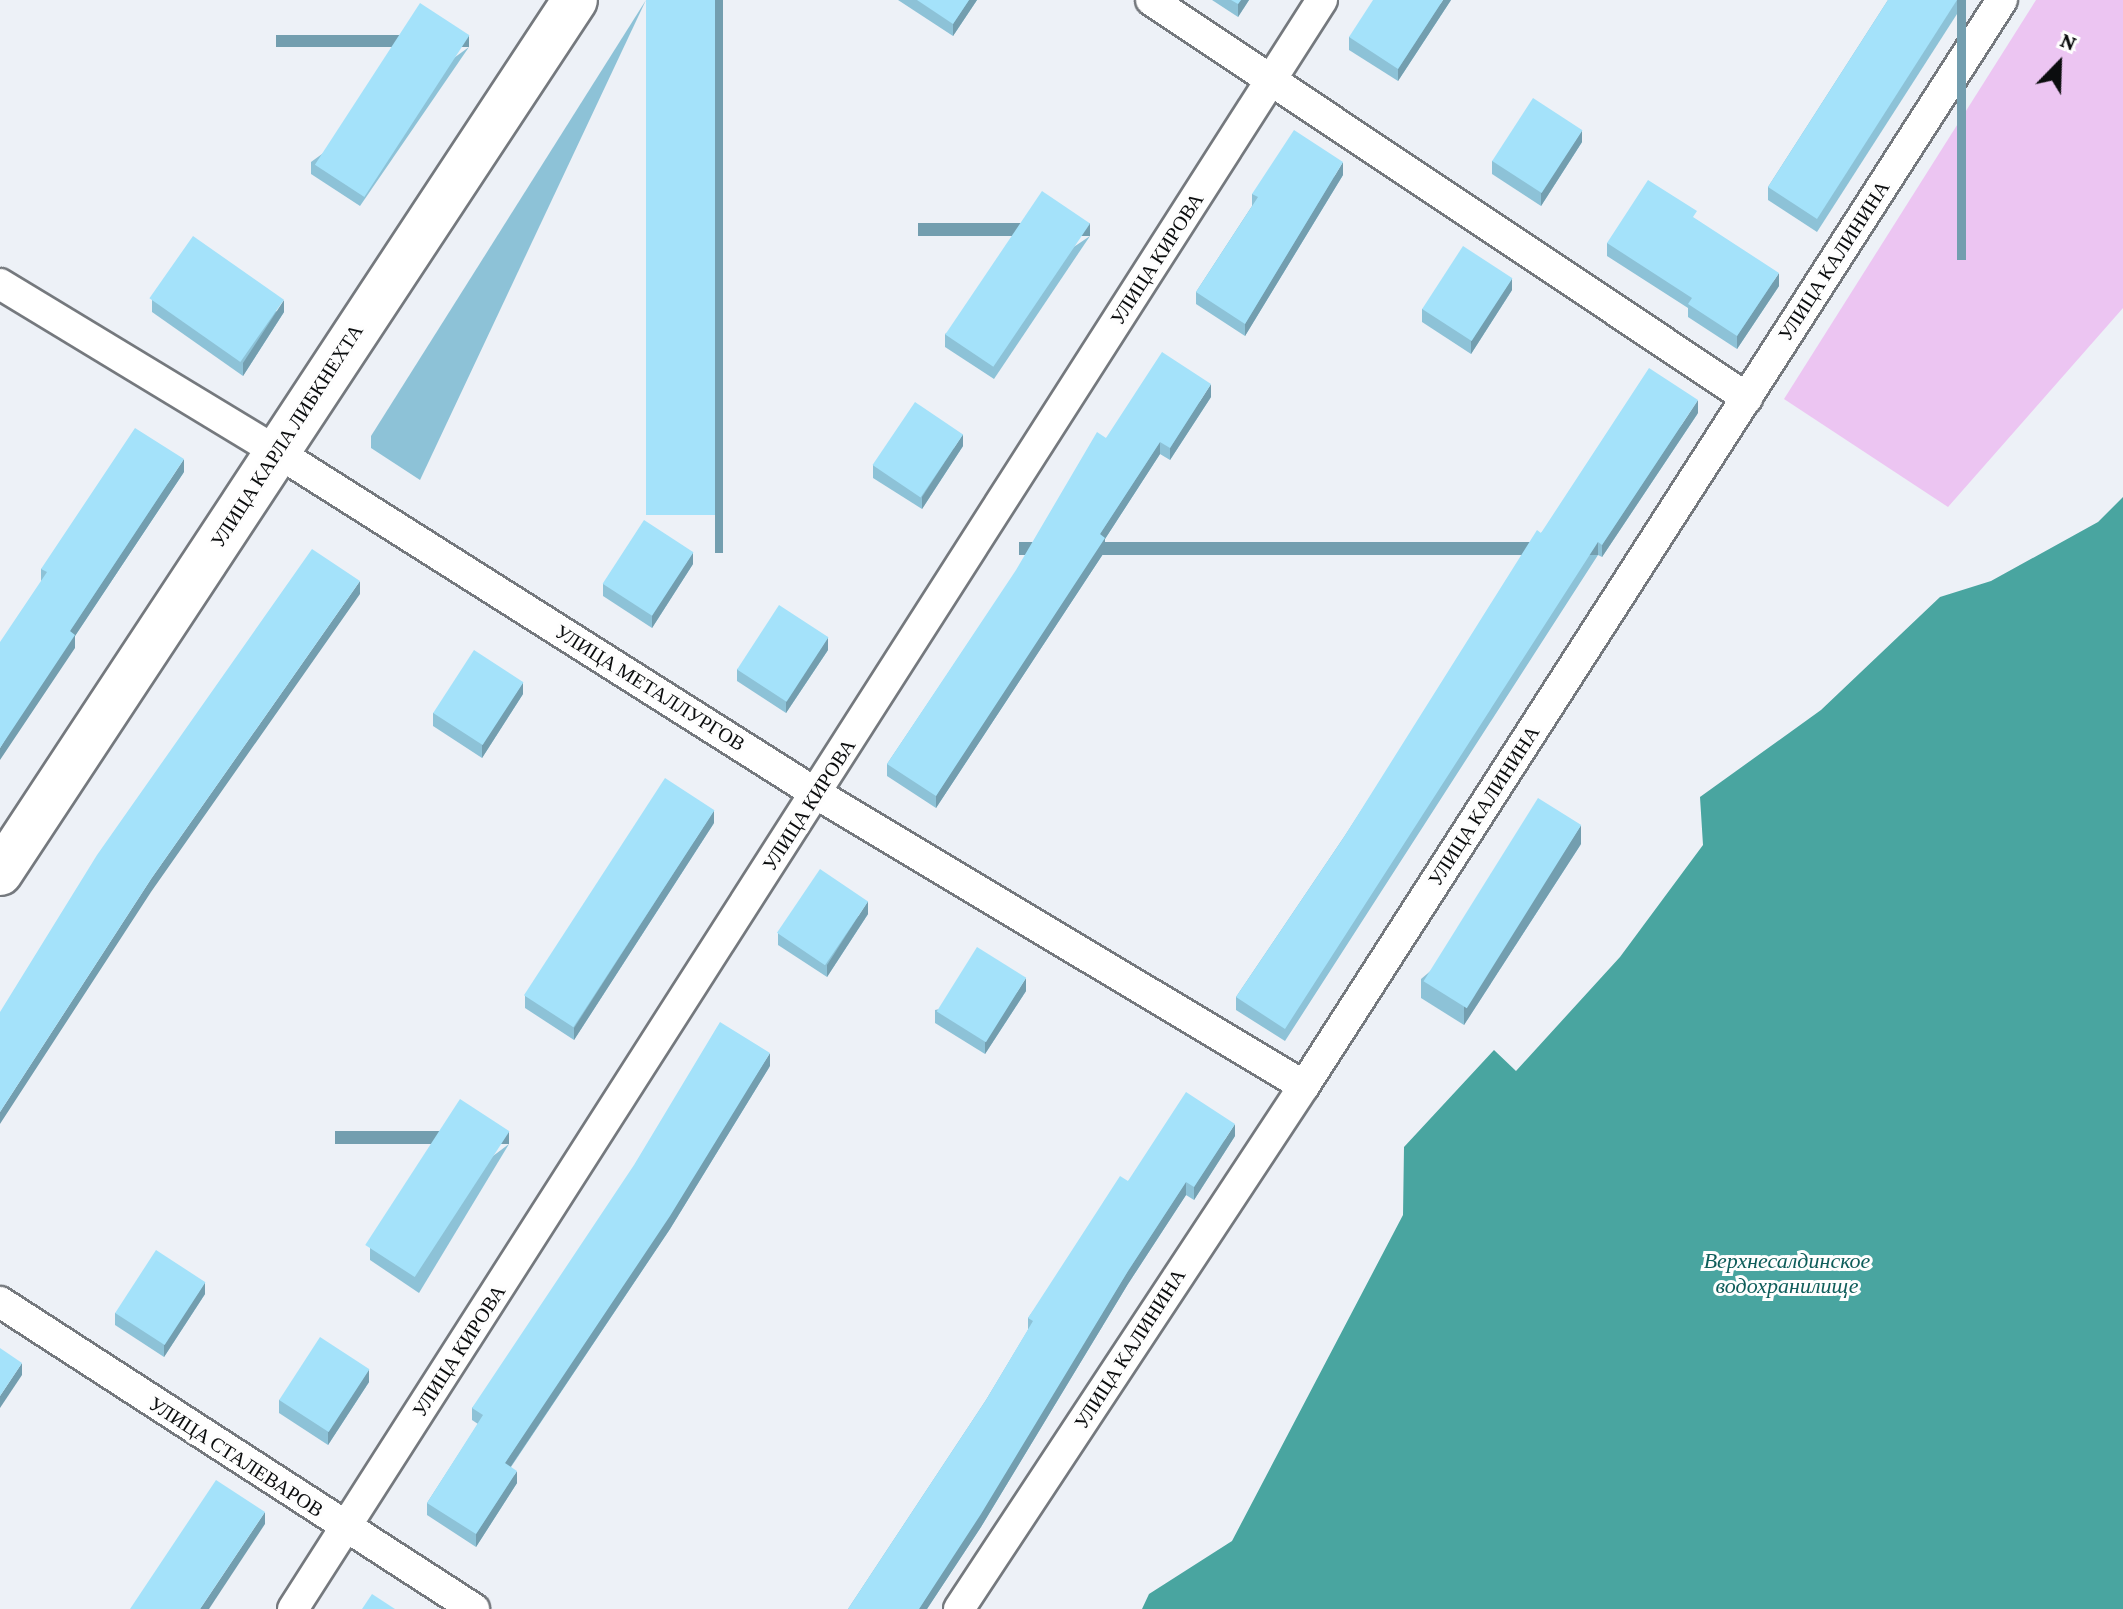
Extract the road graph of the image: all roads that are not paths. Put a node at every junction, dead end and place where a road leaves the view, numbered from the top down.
1 (575, 0) edge
2 (1151, 0) edge
3 (1322, 0) edge
4 (2002, 0) edge
5 (1273, 78) junction
6 (0, 284) edge
7 (1747, 398) junction
8 (277, 452) junction
9 (817, 794) junction
10 (0, 873) edge
11 (1304, 1086) junction
12 (0, 1302) edge
13 (345, 1528) junction
14 (293, 1609) edge
15 (474, 1609) edge
16 (959, 1609) edge

1 - 8 main road, УЛИЦА КАРЛА ЛИБКНЕХТА
2 - 5 street
3 - 5 street, УЛИЦА КИРОВА
4 - 7 street, УЛИЦА КАЛИНИНА
5 - 7 street
5 - 9 street, УЛИЦА КИРОВА
6 - 8 street, УЛИЦА МЕТАЛЛУРГОВ
7 - 11 street, УЛИЦА КАЛИНИНА
8 - 9 street, УЛИЦА МЕТАЛЛУРГОВ
8 - 10 main road, УЛИЦА КАРЛА ЛИБКНЕХТА
9 - 11 street, УЛИЦА МЕТАЛЛУРГОВ
9 - 13 street, УЛИЦА КИРОВА
11 - 16 street, УЛИЦА КАЛИНИНА
12 - 13 street, УЛИЦА СТАЛЕВАРОВ
13 - 14 street, УЛИЦА КИРОВА
13 - 15 street, УЛИЦА СТАЛЕВАРОВ

